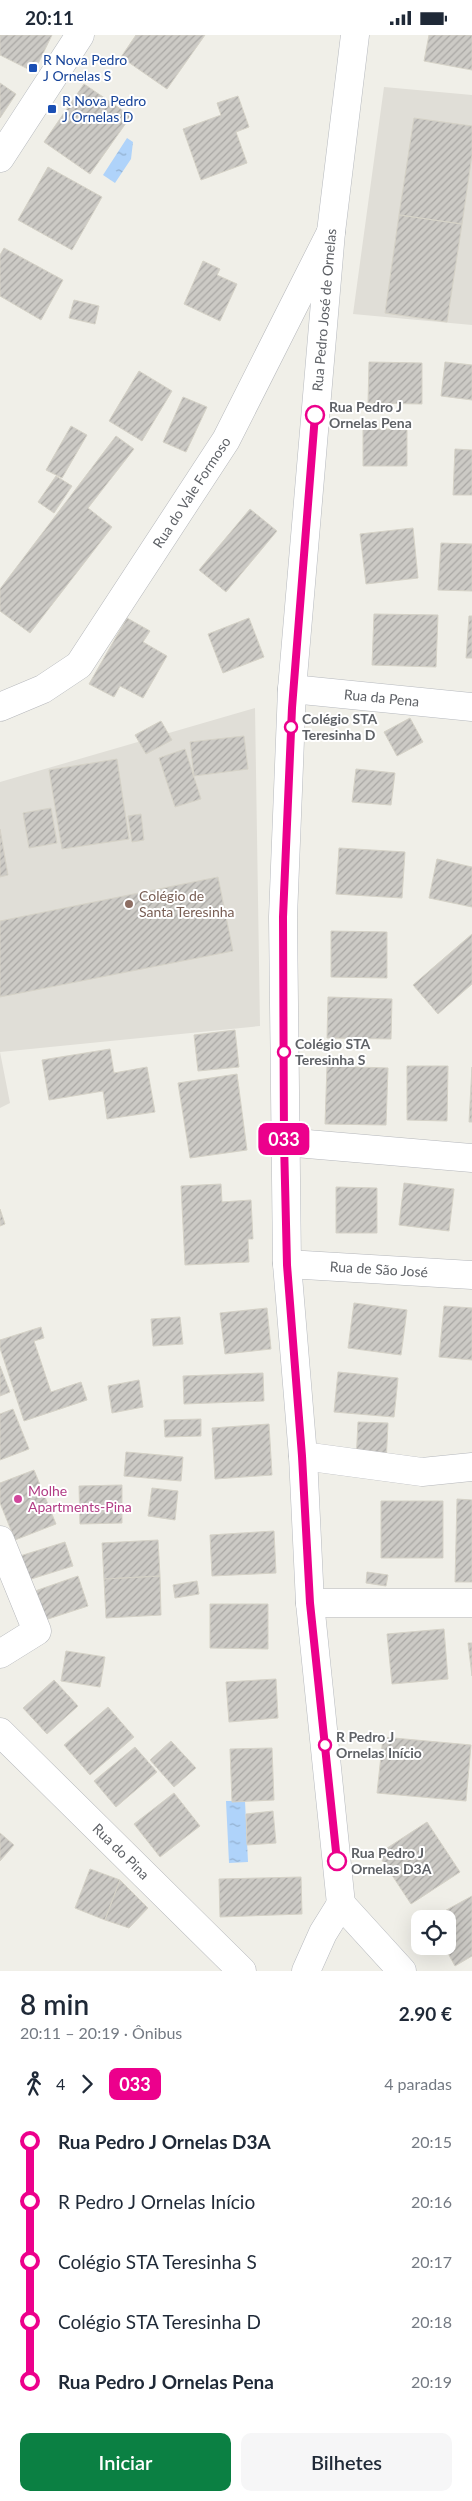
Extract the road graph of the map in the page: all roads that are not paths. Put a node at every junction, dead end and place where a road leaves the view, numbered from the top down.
1 (80, 35) edge
2 (355, 35) edge
3 (0, 158) edge
4 (331, 232) junction
5 (292, 689) junction
6 (0, 707) edge
7 (472, 707) edge
8 (284, 1142) junction
9 (472, 1158) edge
10 (287, 1265) junction
11 (472, 1275) edge
12 (302, 1456) junction
13 (472, 1467) edge
14 (0, 1540) edge
15 (310, 1603) junction
16 (472, 1603) edge
17 (0, 1654) edge
18 (0, 1732) edge
19 (341, 1904) junction
20 (242, 1971) edge
21 (306, 1971) edge
22 (402, 1971) edge

1 - 3 street
2 - 4 street, Rua Pedro José de Ornelas
4 - 5 street, Rua Pedro José de Ornelas
4 - 6 street, Rua do Vale Formoso
5 - 7 street, Rua da Pena
5 - 8 street, Rua Pedro José de Ornelas
8 - 9 street
8 - 10 street, Rua Pedro José de Ornelas
10 - 11 street, Rua de São José
10 - 12 street, Rua Pedro José de Ornelas
12 - 13 street
12 - 15 street, Rua Pedro José de Ornelas
14 - 17 street
15 - 16 street
15 - 19 street, Rua Pedro José de Ornelas
18 - 20 street, Rua do Pina
19 - 21 street
19 - 22 street

